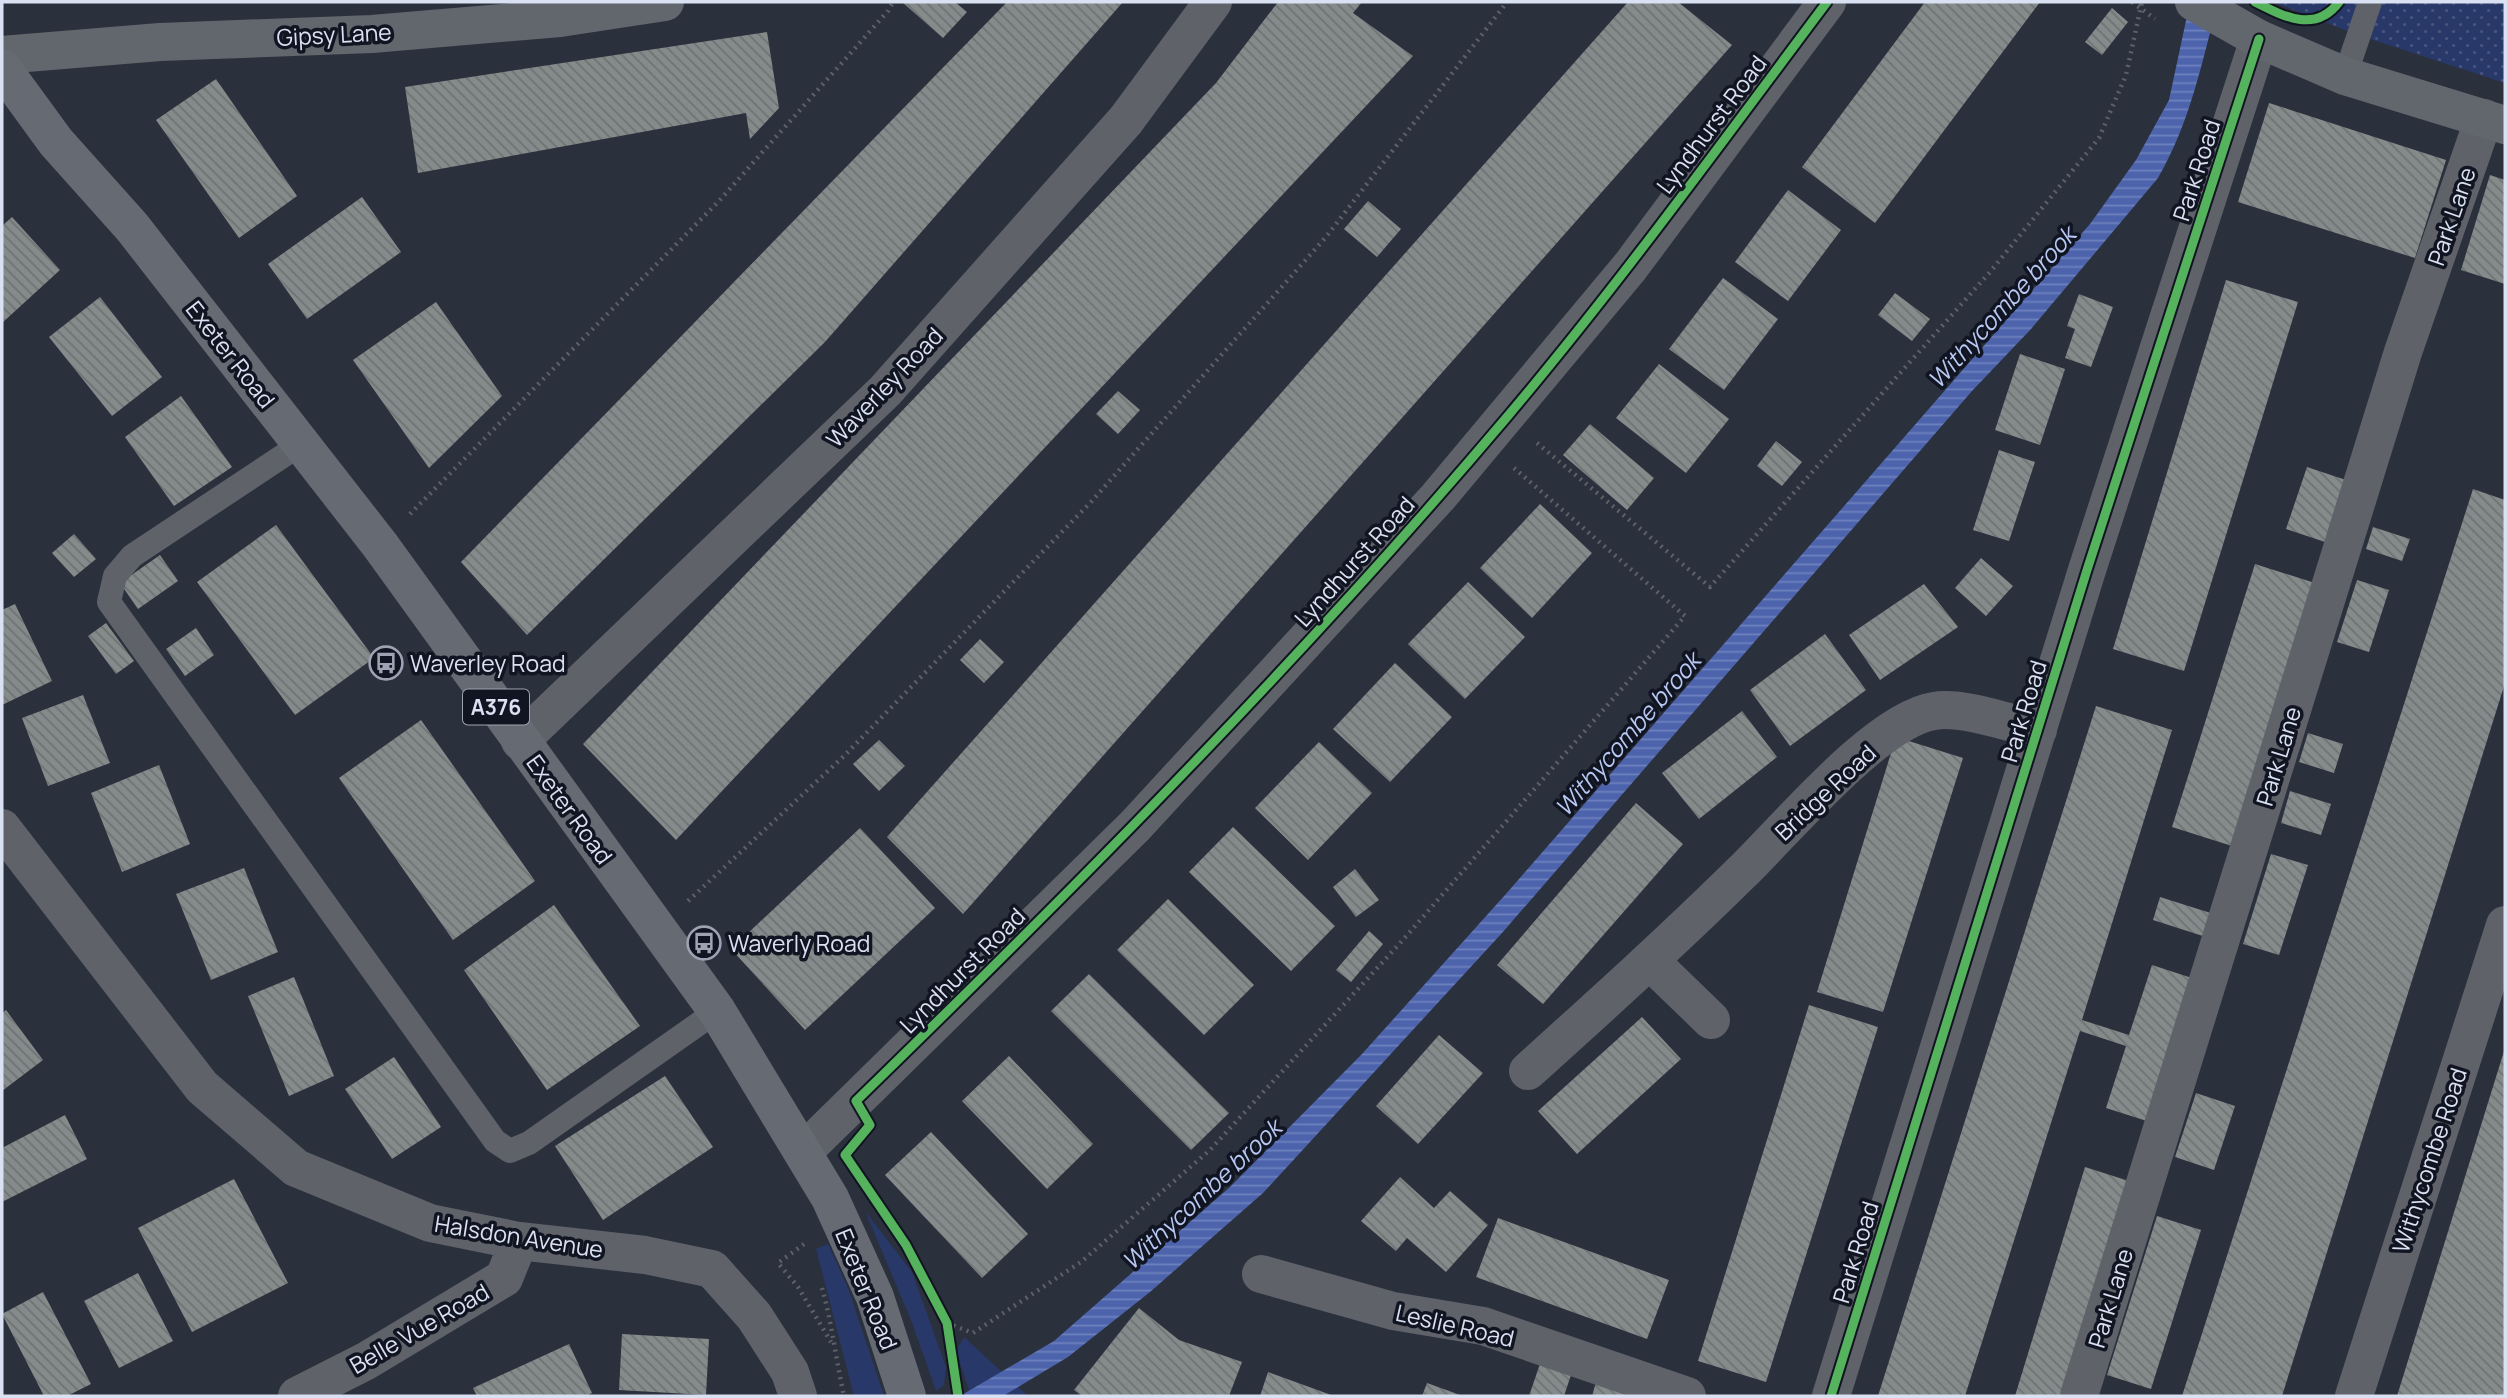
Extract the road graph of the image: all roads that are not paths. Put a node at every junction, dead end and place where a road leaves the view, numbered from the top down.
1 (1213, 2) edge
2 (1827, 2) edge
3 (2193, 2) edge
4 (2370, 2) edge
5 (650, 3) edge
6 (2259, 39) junction
7 (2, 55) edge
8 (2, 68) edge
9 (2345, 76) junction
10 (2495, 122) edge
11 (301, 444) junction
12 (2038, 730) junction
13 (520, 741) junction
14 (2, 828) edge
15 (2505, 925) edge
16 (1650, 961) junction
17 (718, 1011) junction
18 (1711, 1020) dead end
19 (1528, 1071) dead end
20 (804, 1151) junction
21 (519, 1241) junction
22 (1261, 1274) dead end
23 (298, 1396) edge
24 (798, 1396) edge
25 (907, 1396) edge
26 (1687, 1396) edge
27 (1831, 1396) edge
28 (2079, 1396) edge
29 (2354, 1396) edge

1 - 13 street, Waverley Road
2 - 20 street, Lyndhurst Road
3 - 6 street
4 - 9 lane
5 - 7 street, Gipsy Lane
6 - 9 street
6 - 12 street, Park Road
8 - 11 highway, Exeter Road / A376
9 - 10 street
10 - 28 street, Park Lane
11 - 13 highway, Exeter Road / A376
11 - 17 lane
12 - 16 street, Bridge Road
12 - 27 street, Park Road
13 - 17 highway, Exeter Road / A376
14 - 21 street, Halsdon Avenue
15 - 29 street, Withycombe Road
16 - 18 street
16 - 19 street, Bridge Road
17 - 20 highway, Exeter Road / A376
20 - 25 highway, Exeter Road / A376
21 - 23 street, Belle Vue Road
21 - 24 street, Halsdon Avenue
22 - 26 street, Leslie Road

